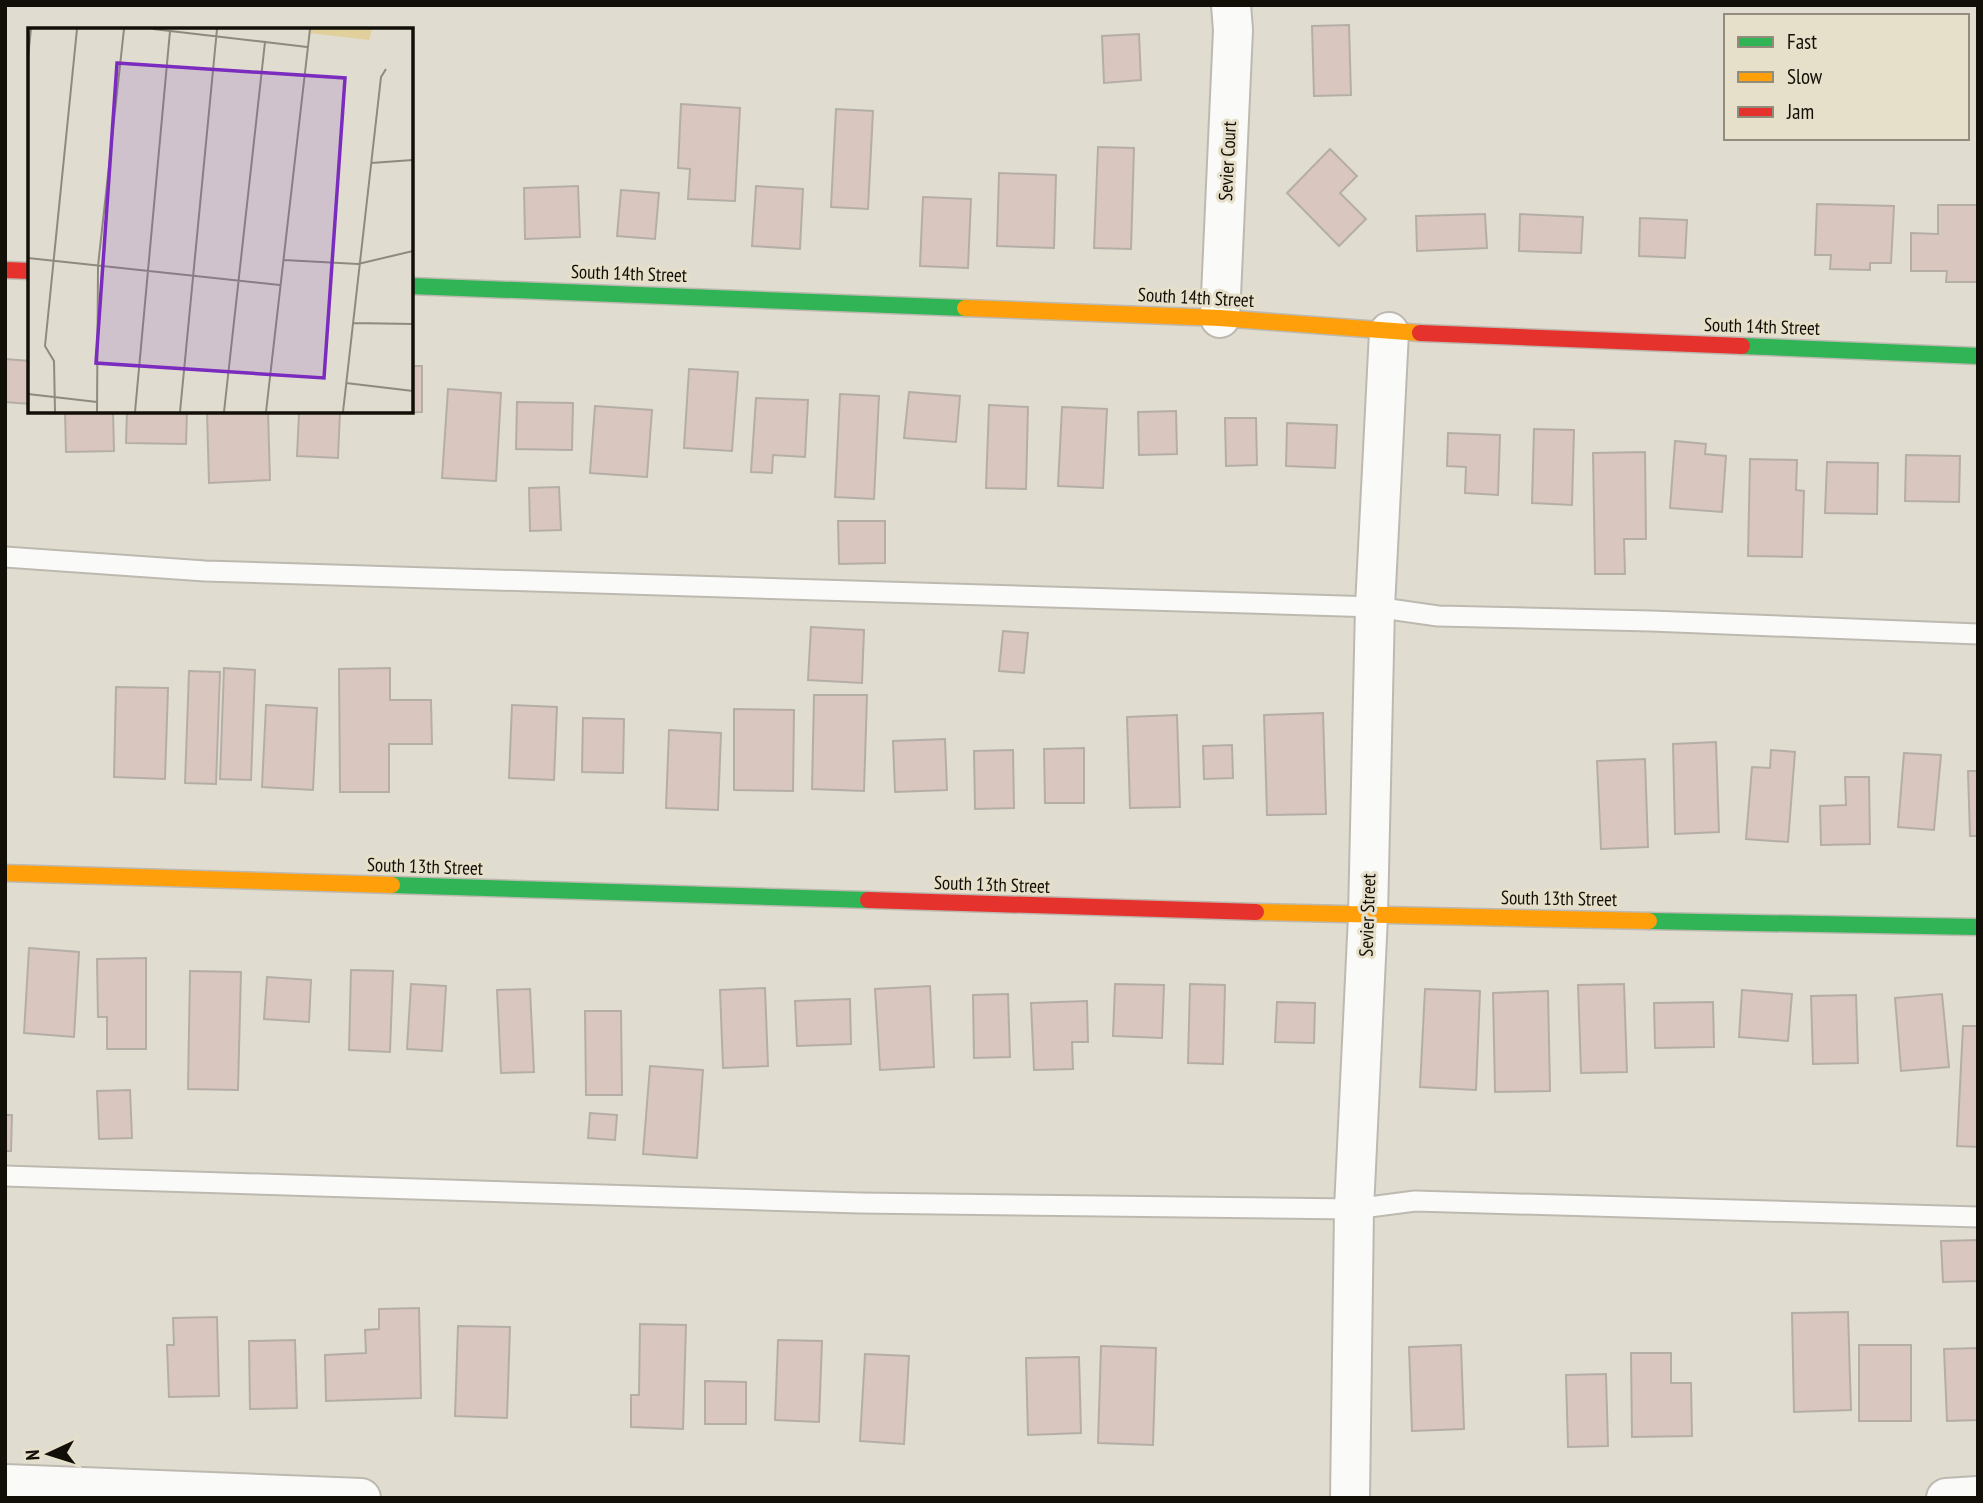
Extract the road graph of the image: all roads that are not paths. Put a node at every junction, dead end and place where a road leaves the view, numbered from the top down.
1 (1231, 5) edge
2 (5, 270) edge
3 (28, 271) edge
4 (413, 286) edge
5 (1220, 318) junction
6 (1389, 332) junction
7 (1978, 356) edge
8 (5, 557) edge
9 (1376, 607) junction
10 (1978, 634) edge
11 (5, 873) edge
12 (1368, 916) junction
13 (1978, 927) edge
14 (5, 1176) edge
15 (1354, 1209) junction
16 (1978, 1217) edge
17 (5, 1484) edge
18 (1978, 1496) edge
19 (361, 1498) edge
20 (1350, 1498) edge
21 (1946, 1498) edge

1 - 5 street, Sevier Court
2 - 3 street
4 - 5 street, South 14th Street
5 - 6 street, South 14th Street
6 - 7 street, South 14th Street
6 - 9 street, Sevier Street
8 - 9 lane
9 - 10 lane
9 - 12 street, Sevier Street
11 - 12 street, South 13th Street
12 - 13 street, South 13th Street
12 - 15 street, Sevier Street
14 - 15 lane
15 - 16 lane
15 - 20 street, Sevier Street
17 - 19 street
18 - 21 street

